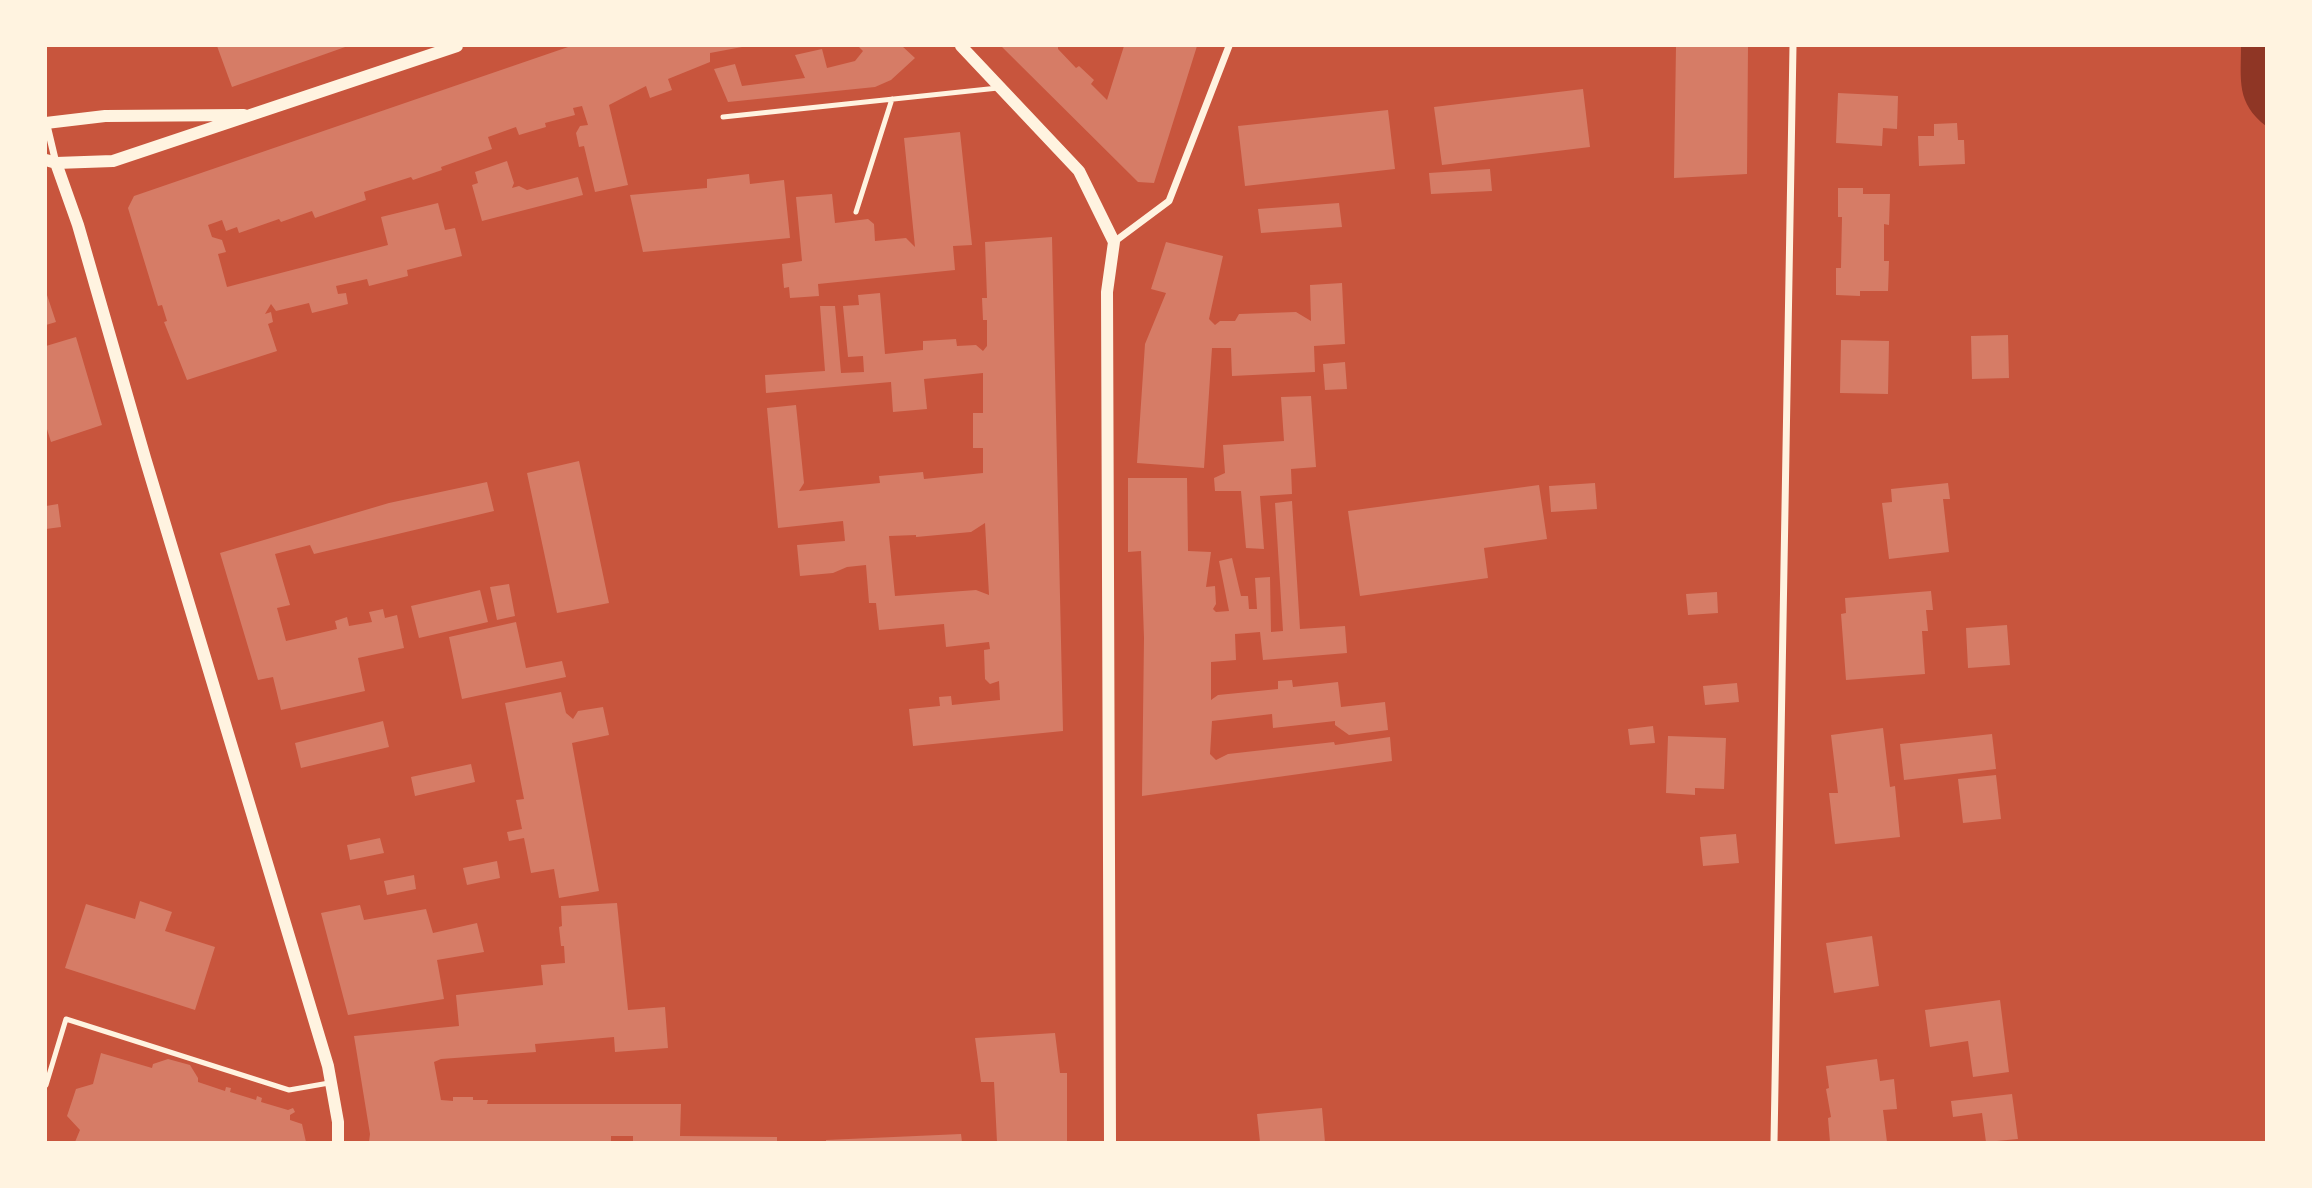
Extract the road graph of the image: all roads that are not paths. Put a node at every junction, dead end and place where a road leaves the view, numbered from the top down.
1 (457, 46) edge
2 (961, 46) edge
3 (1229, 46) edge
4 (1793, 46) edge
5 (1000, 88) junction
6 (892, 99) junction
7 (255, 115) junction
8 (723, 117) dead end
9 (46, 122) edge
10 (51, 162) edge
11 (856, 212) dead end
12 (1114, 242) junction
13 (331, 1082) junction
14 (46, 1085) edge
15 (338, 1143) edge
16 (1110, 1143) edge
17 (1774, 1143) edge

1 - 7 street
2 - 5 street
3 - 12 street
4 - 17 street
5 - 6 lane
5 - 12 street
6 - 8 lane
6 - 11 lane
7 - 9 street
7 - 10 street
9 - 10 street
10 - 13 street
12 - 16 street
13 - 14 lane
13 - 15 street

